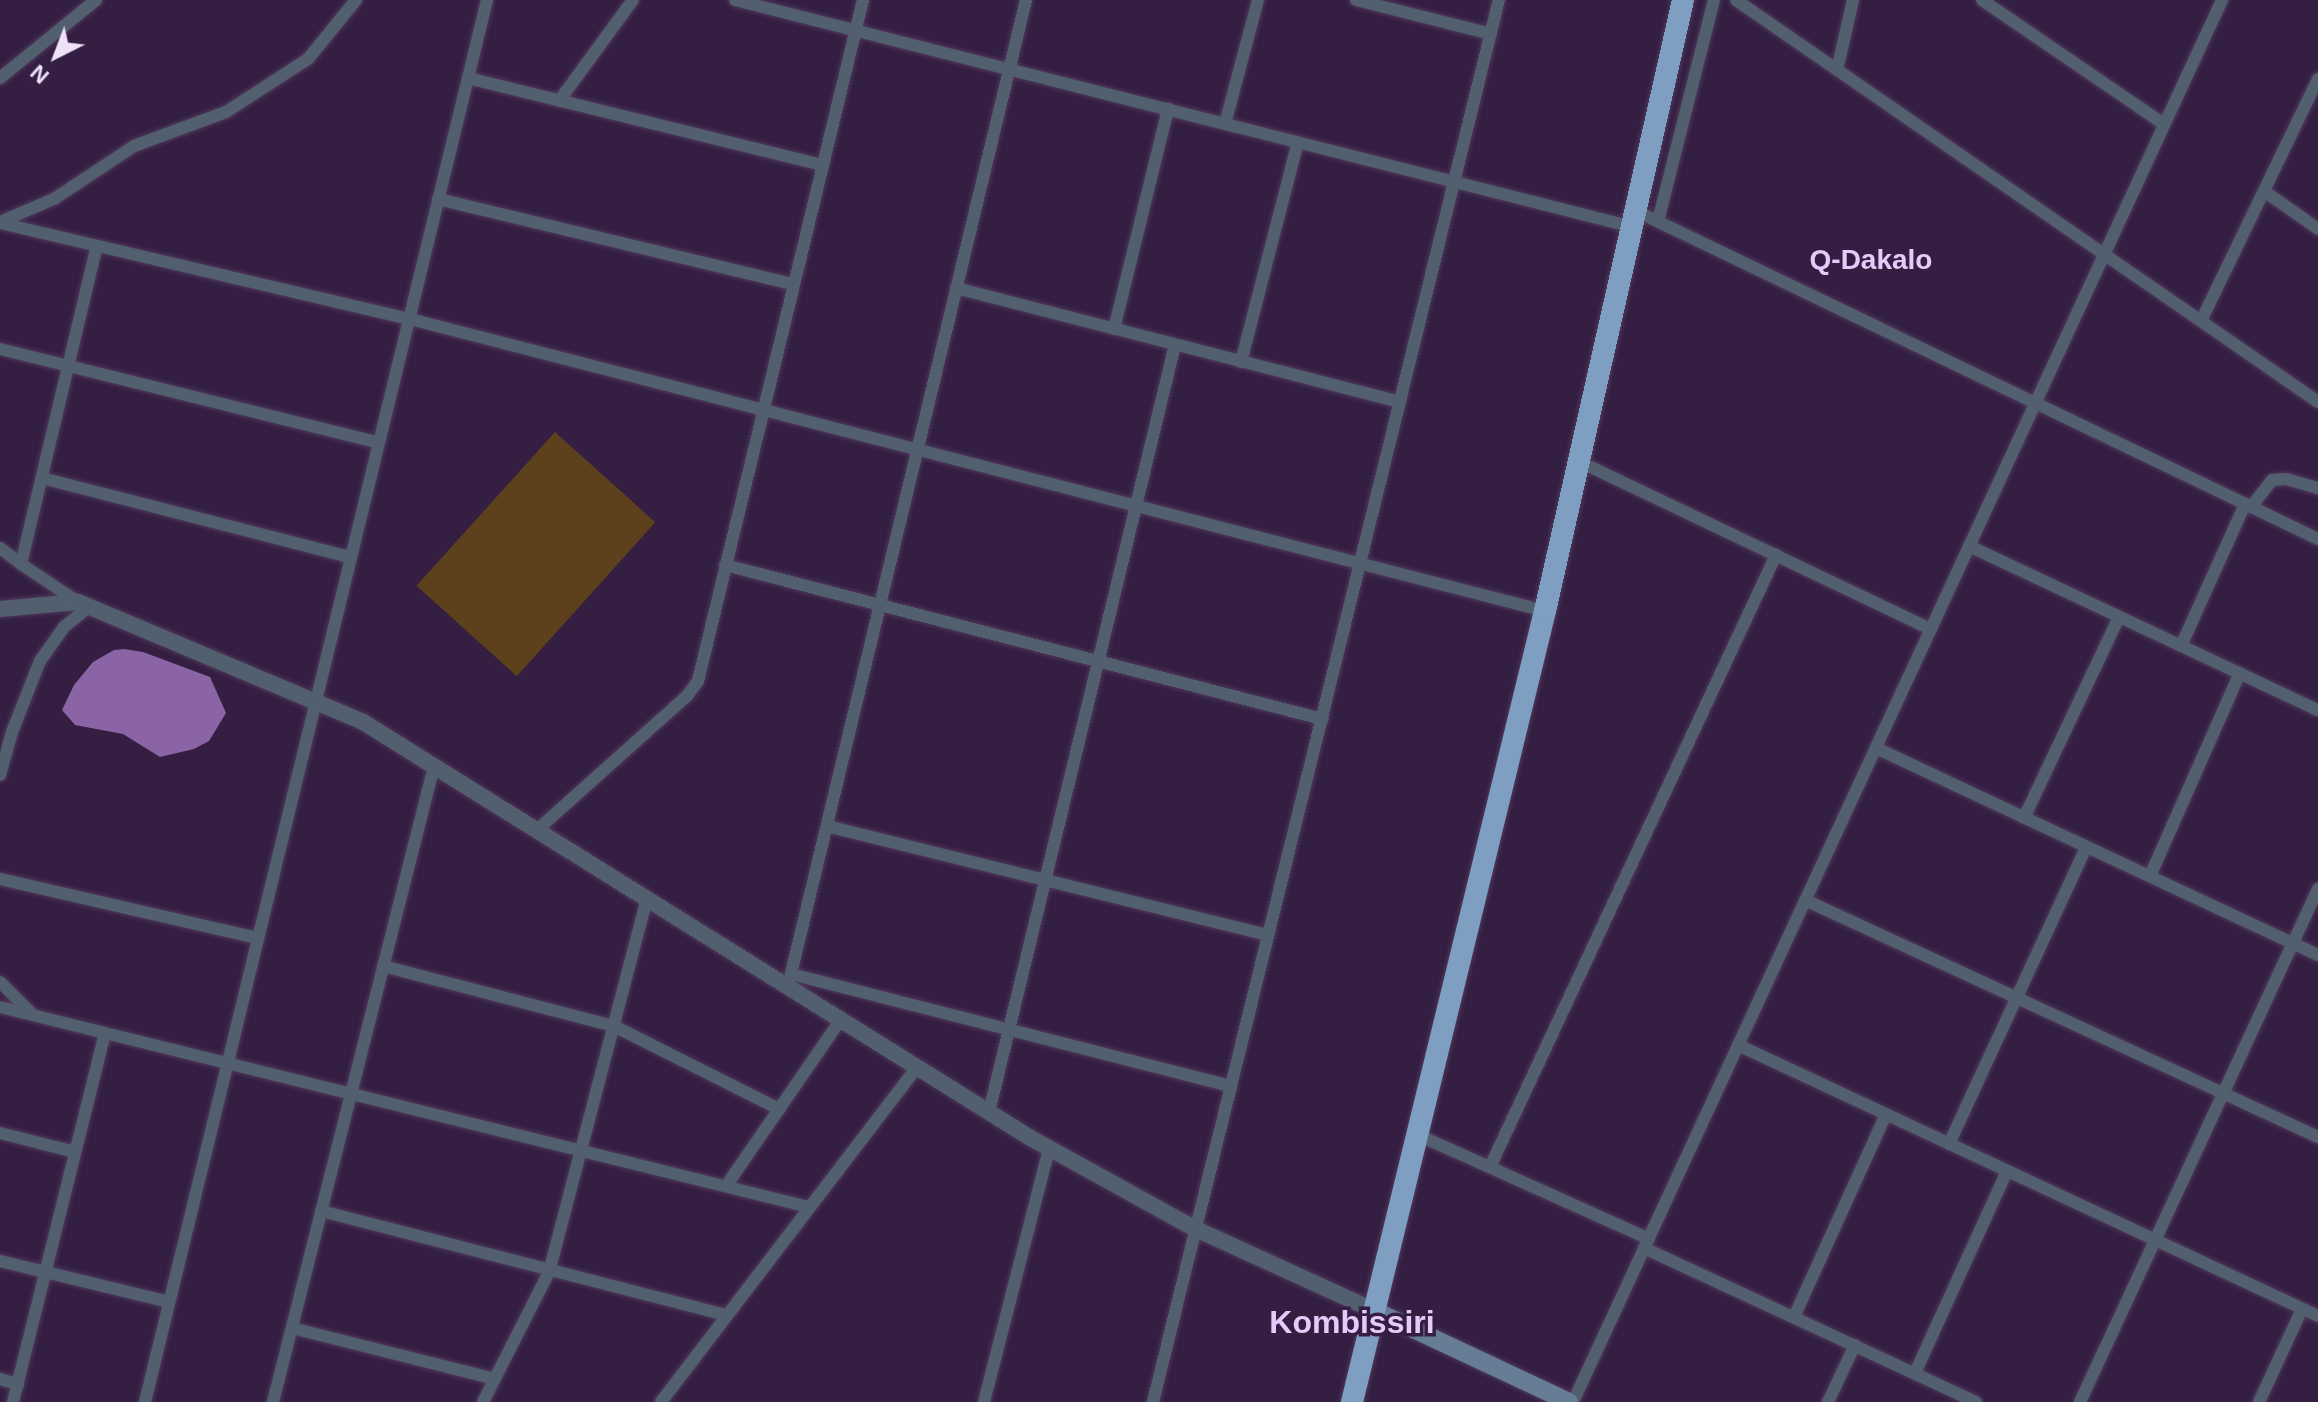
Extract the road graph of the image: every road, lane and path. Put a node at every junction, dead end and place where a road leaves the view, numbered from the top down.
1 (96, 0) edge
2 (356, 0) edge
3 (487, 0) edge
4 (633, 0) edge
5 (735, 0) edge
6 (863, 0) edge
7 (1026, 0) edge
8 (1258, 0) edge
9 (1356, 0) edge
10 (1499, 0) edge
11 (1683, 0) edge
12 (1714, 0) edge
13 (1736, 0) edge
14 (1853, 0) edge
15 (1982, 0) edge
16 (2218, 1) edge
17 (855, 30) junction
18 (1491, 34) junction
19 (1009, 69) junction
20 (1837, 70) junction
21 (0, 78) edge
22 (468, 78) junction
23 (2318, 79) edge
24 (559, 101) junction
25 (1168, 109) junction
26 (1225, 124) junction
27 (2164, 124) junction
28 (1298, 142) junction
29 (822, 165) junction
30 (1454, 182) junction
31 (2264, 191) junction
32 (438, 199) junction
33 (1634, 219) junction
34 (1658, 221) junction
35 (0, 223) edge
36 (2318, 229) edge
37 (97, 246) junction
38 (2104, 254) junction
39 (792, 284) junction
40 (956, 288) junction
41 (410, 319) junction
42 (2201, 321) junction
43 (1114, 329) junction
44 (1175, 345) junction
45 (0, 349) edge
46 (1241, 362) junction
47 (68, 366) junction
48 (1400, 402) junction
49 (2318, 402) edge
50 (2035, 403) junction
51 (761, 409) junction
52 (379, 443) junction
53 (917, 450) junction
54 (1578, 461) junction
55 (42, 478) junction
56 (2318, 488) edge
57 (2248, 505) junction
58 (1136, 506) junction
59 (2318, 539) edge
60 (1969, 546) junction
61 (0, 548) edge
62 (0, 555) edge
63 (1776, 555) junction
64 (350, 557) junction
65 (1360, 563) junction
66 (21, 564) junction
67 (725, 565) junction
68 (84, 604) junction
69 (880, 605) junction
70 (0, 609) edge
71 (1545, 611) junction
72 (2119, 617) junction
73 (1931, 629) junction
74 (2181, 646) junction
75 (1098, 661) junction
76 (2240, 673) junction
77 (314, 701) junction
78 (2318, 710) edge
79 (1322, 719) junction
80 (1876, 748) junction
81 (434, 766) junction
82 (0, 775) edge
83 (2024, 818) junction
84 (827, 826) junction
85 (537, 830) junction
86 (2086, 847) junction
87 (2150, 876) junction
88 (0, 879) edge
89 (1046, 880) junction
90 (2318, 889) edge
91 (647, 899) junction
92 (1805, 900) junction
93 (1268, 935) junction
94 (257, 938) junction
95 (2293, 943) junction
96 (2318, 955) edge
97 (383, 966) junction
98 (789, 980) junction
99 (0, 982) edge
100 (2016, 998) junction
101 (0, 1007) edge
102 (32, 1015) junction
103 (841, 1019) junction
104 (614, 1026) junction
105 (1009, 1030) junction
106 (105, 1033) junction
107 (1738, 1045) junction
108 (227, 1063) junction
109 (917, 1067) junction
110 (1231, 1086) junction
111 (2223, 1093) junction
112 (351, 1094) junction
113 (779, 1109) junction
114 (989, 1112) junction
115 (1886, 1114) junction
116 (0, 1133) edge
117 (1418, 1135) junction
118 (2318, 1137) edge
119 (1949, 1144) junction
120 (1049, 1148) junction
121 (581, 1151) junction
122 (75, 1152) junction
123 (1490, 1167) junction
124 (2007, 1171) junction
125 (726, 1186) junction
126 (809, 1207) junction
127 (321, 1211) junction
128 (1196, 1229) junction
129 (2155, 1240) junction
130 (1647, 1243) junction
131 (0, 1261) edge
132 (46, 1272) junction
133 (549, 1272) junction
134 (169, 1302) junction
135 (2302, 1309) junction
136 (1375, 1311) junction
137 (727, 1315) junction
138 (2318, 1316) edge
139 (1794, 1317) junction
140 (292, 1328) junction
141 (1855, 1345) junction
142 (1915, 1373) junction
143 (0, 1379) edge
144 (495, 1379) junction
145 (18, 1384) junction
146 (13, 1402) edge
147 (145, 1402) edge
148 (273, 1402) edge
149 (483, 1402) edge
150 (661, 1402) edge
151 (984, 1402) edge
152 (1153, 1402) edge
153 (1352, 1402) edge
154 (1571, 1402) edge
155 (1828, 1402) edge
156 (1976, 1402) edge
157 (2080, 1402) edge
158 (2259, 1402) edge

1 - 21 street
2 - 35 street
3 - 22 street
4 - 24 street
5 - 17 street
6 - 17 street
7 - 19 street
8 - 26 street
9 - 18 street
10 - 18 street
11 - 33 highway
12 - 34 street
13 - 20 street
14 - 20 street
15 - 27 street
16 - 27 street
17 - 19 street
17 - 29 street
18 - 30 street
19 - 25 street
19 - 40 street
20 - 38 street
22 - 24 street
22 - 32 street
23 - 31 street
24 - 29 street
25 - 26 street
25 - 43 street
26 - 28 street
27 - 38 street
28 - 30 street
28 - 46 street
29 - 39 street
30 - 33 street
30 - 48 street
31 - 36 street
31 - 42 street
32 - 39 street
32 - 41 street
33 - 34 street
33 - 54 highway
34 - 50 street
35 - 37 street
37 - 41 street
37 - 47 street
38 - 42 street
38 - 50 street
39 - 51 street
40 - 43 street
40 - 53 street
41 - 51 street
41 - 52 street
42 - 49 street
43 - 44 street
44 - 46 street
44 - 58 street
45 - 47 street
46 - 48 street
47 - 52 street
47 - 55 street
48 - 65 street
50 - 57 street
50 - 60 street
51 - 53 street
51 - 67 street
52 - 64 street
53 - 58 street
53 - 69 street
54 - 63 street
54 - 71 highway
55 - 64 street
55 - 66 street
56 - 57 street
57 - 59 street
57 - 74 street
58 - 65 street
58 - 75 street
60 - 72 street
60 - 73 street
61 - 66 street
62 - 66 street
63 - 73 street
63 - 123 street
64 - 77 street
65 - 71 street
65 - 79 street
66 - 68 street
67 - 69 street
67 - 85 street
68 - 70 street
68 - 77 street
68 - 82 street
69 - 75 street
69 - 84 street
71 - 117 highway
72 - 74 street
72 - 83 street
73 - 80 street
74 - 76 street
75 - 79 street
75 - 89 street
76 - 78 street
76 - 87 street
77 - 81 street
77 - 94 street
79 - 93 street
80 - 83 street
80 - 92 street
81 - 85 street
81 - 97 street
83 - 86 street
84 - 89 street
84 - 98 street
85 - 91 street
86 - 87 street
86 - 100 street
87 - 95 street
88 - 94 street
89 - 93 street
89 - 105 street
90 - 95 street
91 - 98 street
91 - 104 street
92 - 100 street
92 - 107 street
93 - 110 street
94 - 108 street
95 - 96 street
95 - 111 street
97 - 104 street
97 - 112 street
98 - 103 street
98 - 105 street
99 - 102 street
100 - 111 street
100 - 119 street
101 - 102 street
102 - 106 street
103 - 109 street
103 - 113 street
104 - 113 street
104 - 121 street
105 - 110 street
105 - 114 street
106 - 108 street
106 - 122 street
107 - 115 street
107 - 130 street
108 - 112 street
108 - 134 street
109 - 114 street
109 - 126 street
110 - 128 street
111 - 118 street
111 - 129 street
112 - 121 street
112 - 127 street
113 - 125 street
114 - 120 street
115 - 119 street
115 - 139 street
116 - 122 street
117 - 123 street
117 - 136 highway
119 - 124 street
120 - 128 street
120 - 151 street
121 - 125 street
121 - 133 street
122 - 132 street
123 - 130 street
124 - 129 street
124 - 142 street
125 - 126 street
126 - 137 street
127 - 133 street
127 - 140 street
128 - 136 street
128 - 152 street
129 - 135 street
129 - 157 street
130 - 139 street
130 - 154 street
131 - 132 street
132 - 134 street
132 - 145 street
133 - 137 street
133 - 144 street
134 - 147 street
135 - 138 street
135 - 158 street
136 - 153 highway
136 - 154 main road
137 - 150 street
139 - 141 street
140 - 144 street
140 - 148 street
141 - 142 street
141 - 155 street
142 - 156 street
143 - 145 street
144 - 149 street
145 - 146 street

